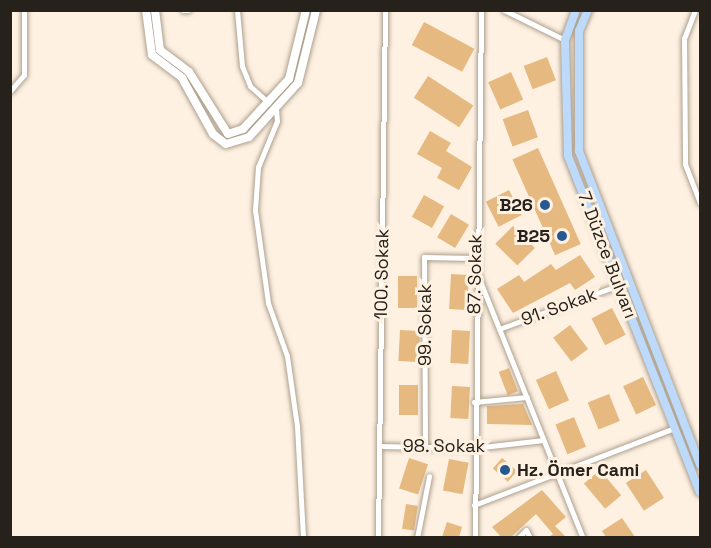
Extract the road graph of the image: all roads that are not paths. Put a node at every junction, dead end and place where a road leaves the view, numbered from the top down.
1 (24, 10) edge
2 (146, 10) edge
3 (155, 10) edge
4 (237, 10) edge
5 (306, 10) edge
6 (316, 10) edge
7 (385, 10) edge
8 (481, 10) edge
9 (504, 10) edge
10 (576, 10) edge
11 (588, 10) edge
12 (695, 10) edge
13 (565, 40) junction
14 (10, 91) edge
15 (267, 103) junction
16 (276, 106) junction
17 (700, 203) edge
18 (475, 258) junction
19 (475, 266) junction
20 (619, 285) junction
21 (499, 328) junction
22 (527, 397) junction
23 (474, 402) junction
24 (675, 428) junction
25 (544, 440) junction
26 (425, 444) junction
27 (380, 446) junction
28 (474, 448) junction
29 (700, 464) edge
30 (556, 471) junction
31 (429, 476) dead end
32 (700, 492) edge
33 (474, 505) junction
34 (473, 536) edge
35 (303, 537) edge
36 (378, 537) edge
37 (417, 537) edge
38 (518, 537) edge
39 (530, 537) edge
40 (583, 537) edge

1 - 14 street
2 - 16 main road
3 - 15 main road
4 - 15 street
5 - 15 main road
6 - 16 main road
7 - 27 street, 100. Sokak
8 - 18 street, 87. Sokak
9 - 13 street
10 - 13 main road, 7. Düzce Bulvarı
11 - 29 main road
12 - 17 street
13 - 20 main road, 7. Düzce Bulvarı
15 - 16 street
16 - 35 street
18 - 19 street, 87. Sokak
18 - 26 street, 99. Sokak
19 - 21 street
19 - 23 street, 87. Sokak
20 - 21 street, 91. Sokak
20 - 24 main road, 7. Düzce Bulvarı
21 - 22 street
22 - 23 street
22 - 25 street
23 - 28 street, 87. Sokak
24 - 30 street
24 - 32 main road, 7. Düzce Bulvarı
25 - 28 street, 98. Sokak
25 - 30 street
26 - 27 street, 98. Sokak
26 - 28 street, 98. Sokak
27 - 36 street, 100. Sokak
28 - 33 street, 87. Sokak
30 - 33 street
30 - 40 street
31 - 37 street
33 - 34 street, 87. Sokak
38 - 39 street

